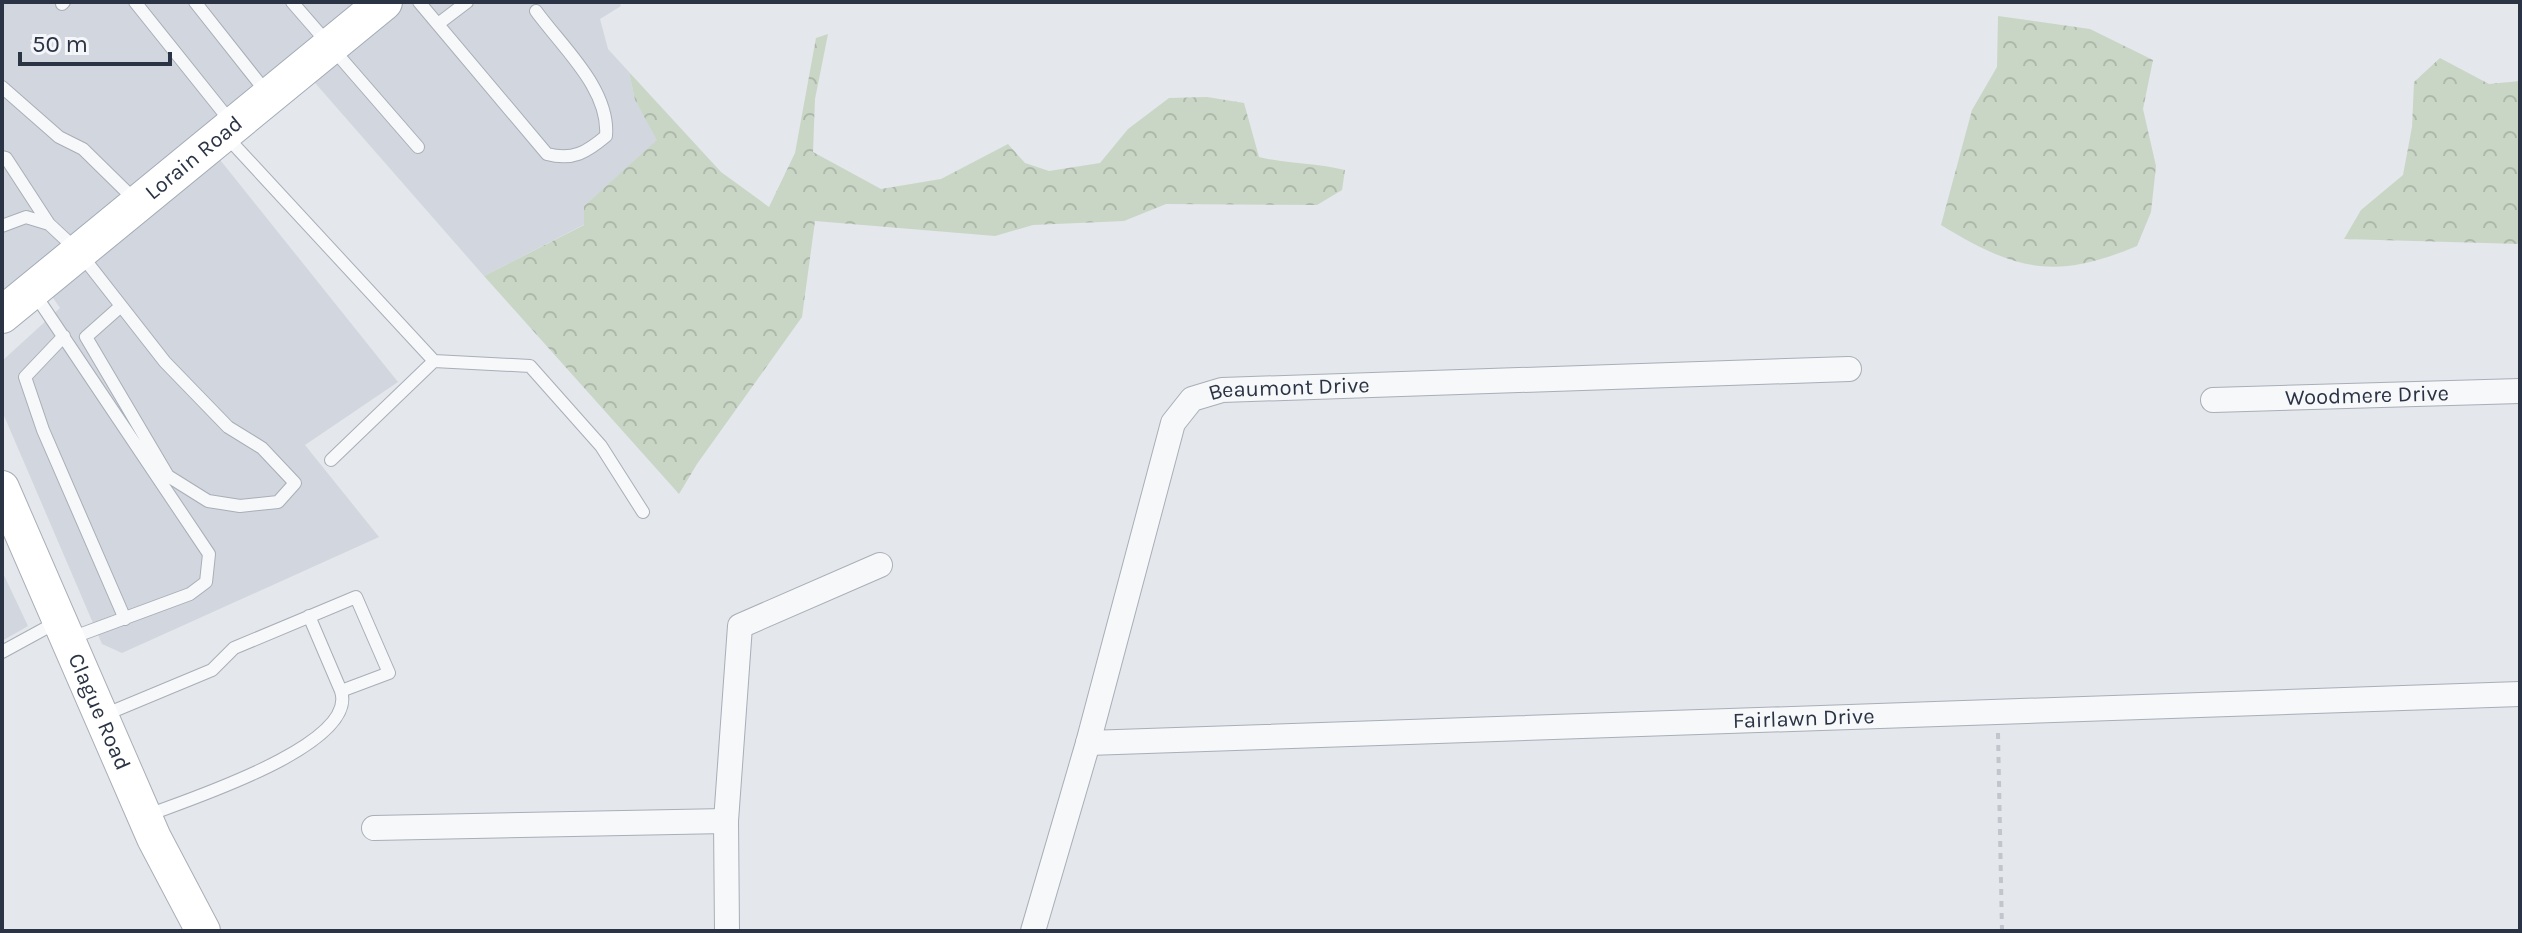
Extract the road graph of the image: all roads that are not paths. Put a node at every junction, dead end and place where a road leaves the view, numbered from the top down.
1 (135, 2) edge
2 (195, 2) edge
3 (292, 2) edge
4 (383, 2) edge
5 (419, 2) edge
6 (467, 2) edge
7 (536, 11) dead end
8 (438, 24) junction
9 (330, 44) junction
10 (2, 87) edge
11 (269, 95) junction
12 (228, 128) junction
13 (418, 147) dead end
14 (2, 157) edge
15 (138, 203) junction
16 (49, 224) junction
17 (2, 226) edge
18 (79, 252) junction
19 (32, 290) junction
20 (121, 306) junction
21 (2, 315) edge
22 (64, 336) junction
23 (434, 361) junction
24 (1849, 369) dead end
25 (2520, 391) edge
26 (2213, 400) dead end
27 (331, 460) dead end
28 (2, 488) edge
29 (643, 512) dead end
30 (880, 565) dead end
31 (309, 616) junction
32 (125, 619) junction
33 (64, 630) junction
34 (2, 652) edge
35 (341, 691) junction
36 (2520, 694) edge
37 (101, 716) junction
38 (1088, 743) junction
39 (145, 816) junction
40 (726, 821) junction
41 (374, 828) dead end
42 (203, 931) edge
43 (727, 931) edge
44 (1033, 931) edge

1 - 12 lane
2 - 11 lane
3 - 9 lane
4 - 9 main road, Lorain Road
5 - 8 lane
6 - 8 lane
7 - 8 lane
9 - 11 main road, Lorain Road
9 - 13 lane
10 - 15 lane
11 - 12 main road, Lorain Road
12 - 15 main road, Lorain Road
12 - 23 lane
14 - 16 lane
15 - 18 main road, Lorain Road
16 - 17 lane
16 - 18 lane
18 - 19 main road, Lorain Road
18 - 20 lane
19 - 21 main road, Lorain Road
19 - 22 lane
20 - 20 lane
22 - 32 lane
22 - 32 lane
23 - 27 lane
23 - 29 lane
24 - 38 street, Beaumont Drive
25 - 26 street, Woodmere Drive
28 - 33 main road, Clague Road
30 - 40 street
31 - 35 lane
31 - 35 lane
31 - 37 lane
32 - 33 lane
33 - 34 lane
33 - 37 main road, Clague Road
35 - 39 lane
36 - 38 street, Fairlawn Drive
37 - 39 main road, Clague Road
38 - 44 street, Beaumont Drive
39 - 42 main road, Clague Road
40 - 41 street
40 - 43 street

